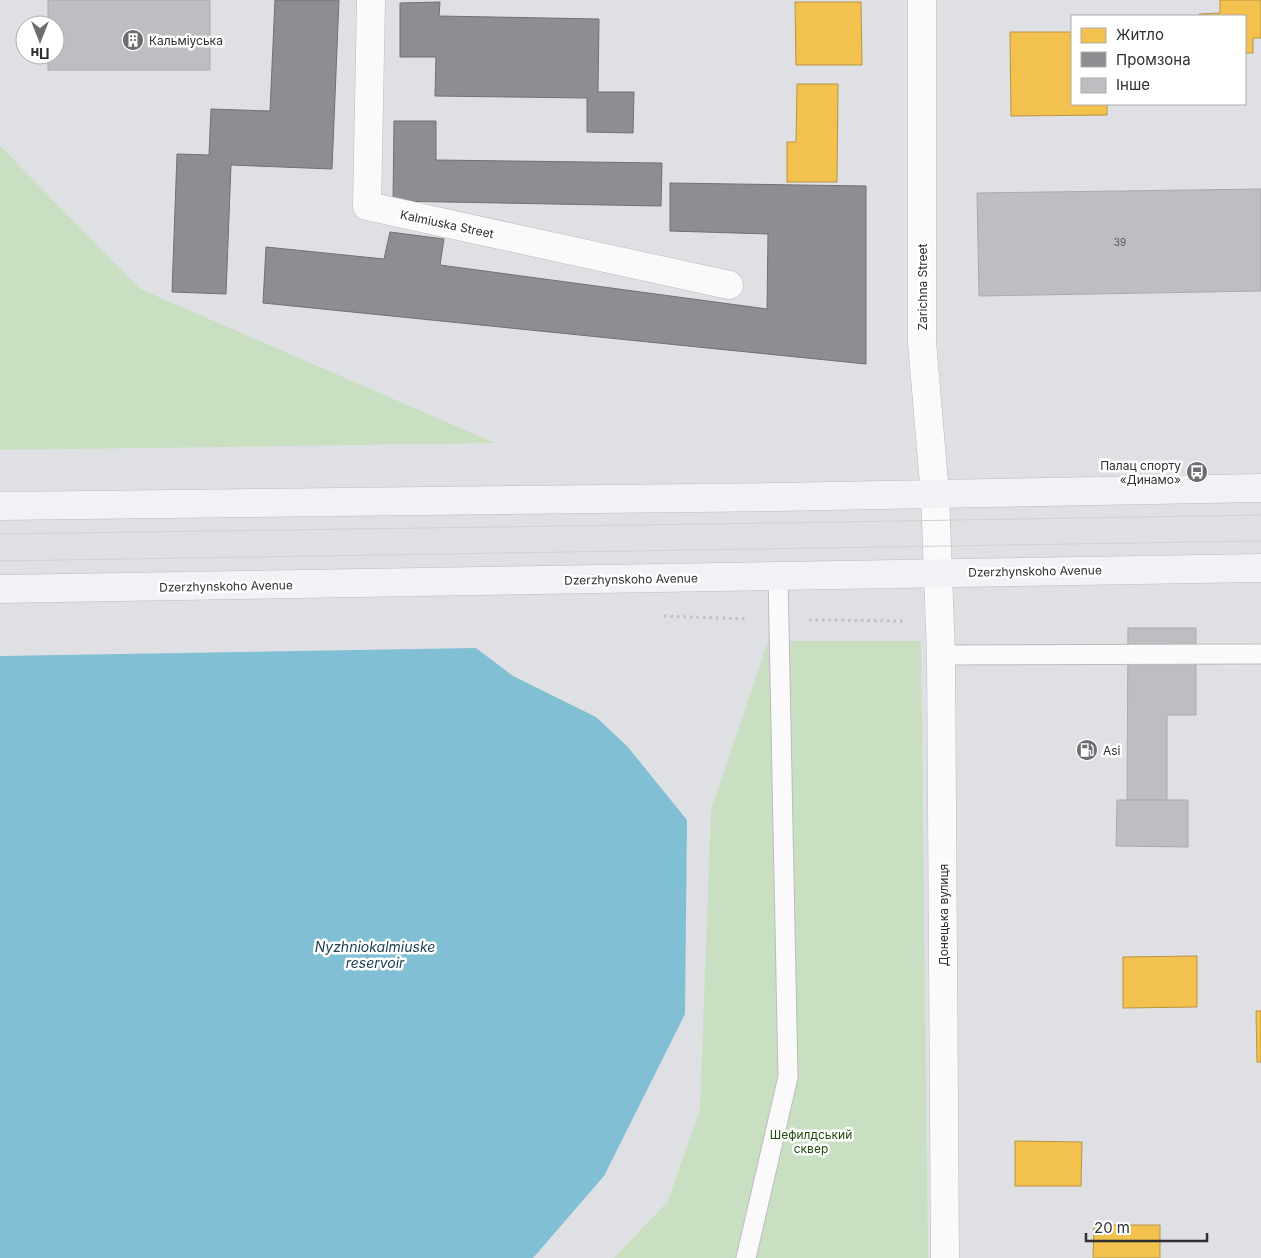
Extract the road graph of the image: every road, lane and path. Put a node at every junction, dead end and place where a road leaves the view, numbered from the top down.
1 (371, 0) edge
2 (922, 0) edge
3 (729, 285) dead end
4 (1261, 488) edge
5 (935, 494) junction
6 (0, 506) edge
7 (1261, 568) edge
8 (937, 573) junction
9 (778, 576) junction
10 (0, 589) edge
11 (657, 616) dead end
12 (778, 620) junction
13 (939, 621) junction
14 (1261, 654) edge
15 (941, 655) junction
16 (746, 1258) edge
17 (945, 1258) edge

1 - 3 street, Kalmiuska Street
2 - 5 street, Zarichna Street
4 - 5 street
5 - 6 street
5 - 8 street, Zarichna Street
7 - 8 street, Dzerzhynskoho Avenue
8 - 9 street, Dzerzhynskoho Avenue
8 - 13 street, Донецька вулиця
9 - 10 street, Dzerzhynskoho Avenue
9 - 12 lane
11 - 12 path
12 - 13 path
12 - 16 lane
13 - 15 street, Донецька вулиця
14 - 15 lane
15 - 17 street, Донецька вулиця

